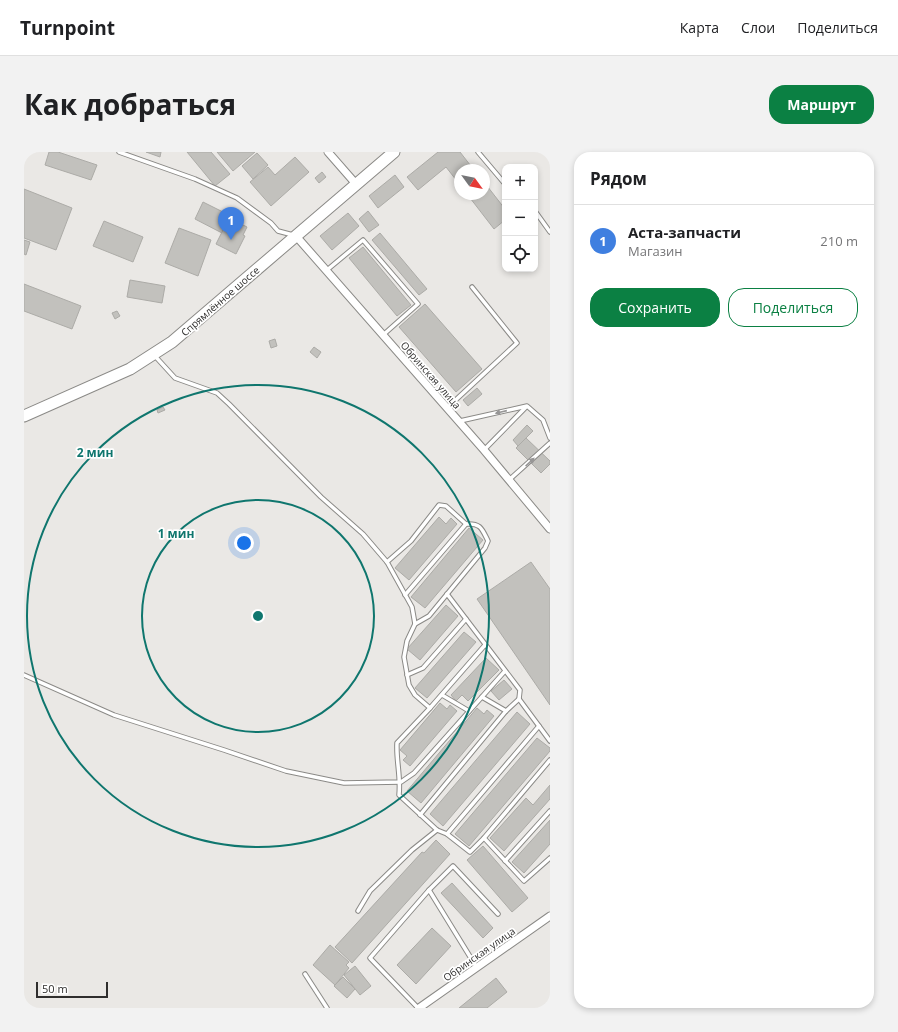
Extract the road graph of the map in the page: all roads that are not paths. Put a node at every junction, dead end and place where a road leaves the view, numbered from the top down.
1 (119, 152) edge
2 (328, 152) edge
3 (394, 152) edge
4 (478, 152) edge
5 (502, 180) edge
6 (356, 184) junction
7 (538, 216) edge
8 (550, 232) edge
9 (296, 236) junction
10 (326, 270) junction
11 (472, 287) dead end
12 (383, 335) junction
13 (153, 354) junction
14 (526, 406) junction
15 (447, 408) junction
16 (24, 416) edge
17 (459, 422) junction
18 (550, 438) edge
19 (550, 443) edge
20 (484, 450) junction
21 (510, 480) junction
22 (466, 524) junction
23 (550, 529) edge
24 (387, 562) junction
25 (447, 594) junction
26 (405, 595) junction
27 (466, 619) junction
28 (415, 624) junction
29 (485, 645) junction
30 (505, 671) junction
31 (24, 675) edge
32 (407, 675) junction
33 (442, 695) junction
34 (482, 697) junction
35 (519, 699) junction
36 (430, 708) junction
37 (469, 711) junction
38 (506, 711) junction
39 (539, 726) junction
40 (550, 741) edge
41 (550, 760) edge
42 (401, 782) junction
43 (550, 811) edge
44 (420, 815) junction
45 (437, 830) junction
46 (447, 834) junction
47 (484, 838) junction
48 (550, 858) edge
49 (505, 861) junction
50 (428, 890) junction
51 (358, 911) dead end
52 (498, 914) dead end
53 (550, 916) edge
54 (477, 968) junction
55 (305, 974) dead end
56 (327, 1008) edge
57 (418, 1008) edge

1 - 9 lane
2 - 6 street
3 - 6 main road, Спрямлённое шоссе
4 - 5 lane
6 - 9 main road, Спрямлённое шоссе
7 - 8 lane
9 - 10 street, Обринская улица
9 - 13 main road, Спрямлённое шоссе
10 - 12 street, Обринская улица
10 - 12 lane
11 - 15 lane
12 - 15 street, Обринская улица
13 - 16 main road, Спрямлённое шоссе
13 - 24 lane
14 -> 17 lane
14 - 18 lane
14 - 20 lane
15 - 17 street, Обринская улица
17 - 20 street, Обринская улица
21 -> 19 lane
20 - 21 street, Обринская улица
21 - 23 street, Обринская улица
22 - 24 lane
22 - 25 lane
22 - 26 lane
24 - 26 lane
25 - 27 lane
25 - 28 lane
26 - 28 lane
27 - 29 lane
27 - 32 lane
28 - 32 lane
29 - 30 lane
29 - 33 lane
30 - 34 lane
30 - 35 lane
31 - 42 lane
32 - 36 lane
33 - 36 lane
33 - 37 lane
34 - 37 lane
34 - 38 lane
35 - 38 lane
35 - 39 lane
36 - 42 lane
37 - 42 lane
38 - 44 lane
39 - 40 lane
39 - 46 lane
41 - 47 lane
42 - 44 lane
43 - 49 lane
44 - 45 lane
45 - 46 lane
45 - 51 lane
46 - 47 lane
47 - 49 lane
48 - 49 lane
50 - 52 lane
50 - 54 lane
50 - 57 lane
53 - 54 street, Обринская улица
54 - 57 street, Обринская улица
55 - 56 lane

